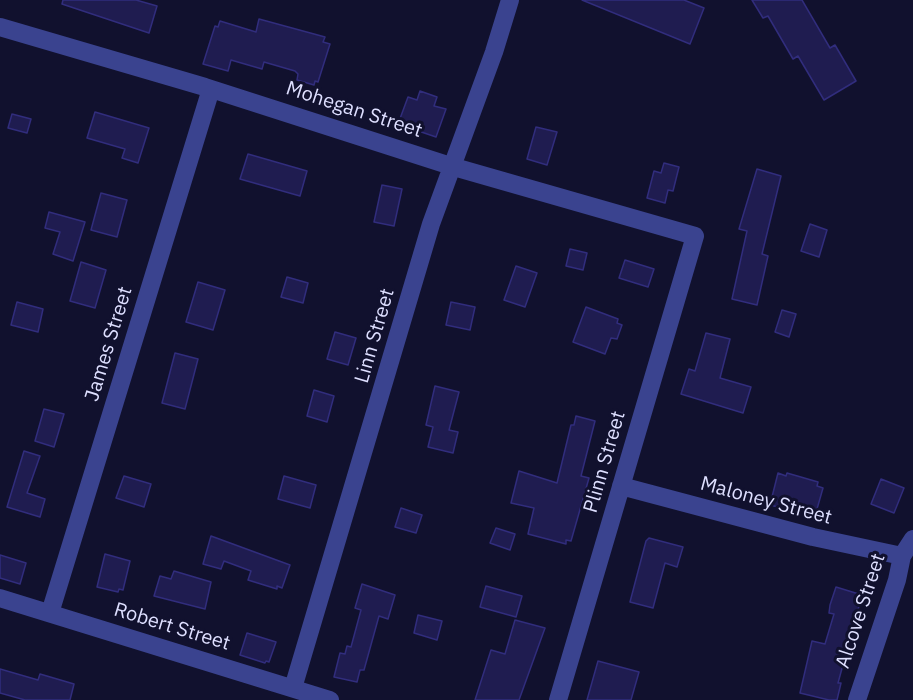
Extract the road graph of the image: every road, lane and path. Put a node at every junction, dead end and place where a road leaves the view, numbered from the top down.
1 (510, 0) edge
2 (0, 27) edge
3 (211, 88) junction
4 (452, 166) junction
5 (695, 236) joint
6 (621, 486) junction
7 (913, 539) edge
8 (902, 556) junction
9 (0, 598) edge
10 (50, 613) junction
11 (293, 688) junction
12 (330, 700) edge
13 (558, 700) edge
14 (857, 700) edge

1 - 4 street, Linn Street
2 - 3 street, Mohegan Street
3 - 4 street, Mohegan Street
3 - 10 street, James Street
4 - 5 street, Mohegan Street
4 - 11 street, Linn Street
5 - 6 street, Plinn Street
6 - 8 street, Maloney Street
6 - 13 street, Plinn Street
7 - 8 street, Alcove Street
8 - 14 street, Alcove Street
9 - 10 street, Robert Street
10 - 11 street, Robert Street
11 - 12 street, Robert Street

